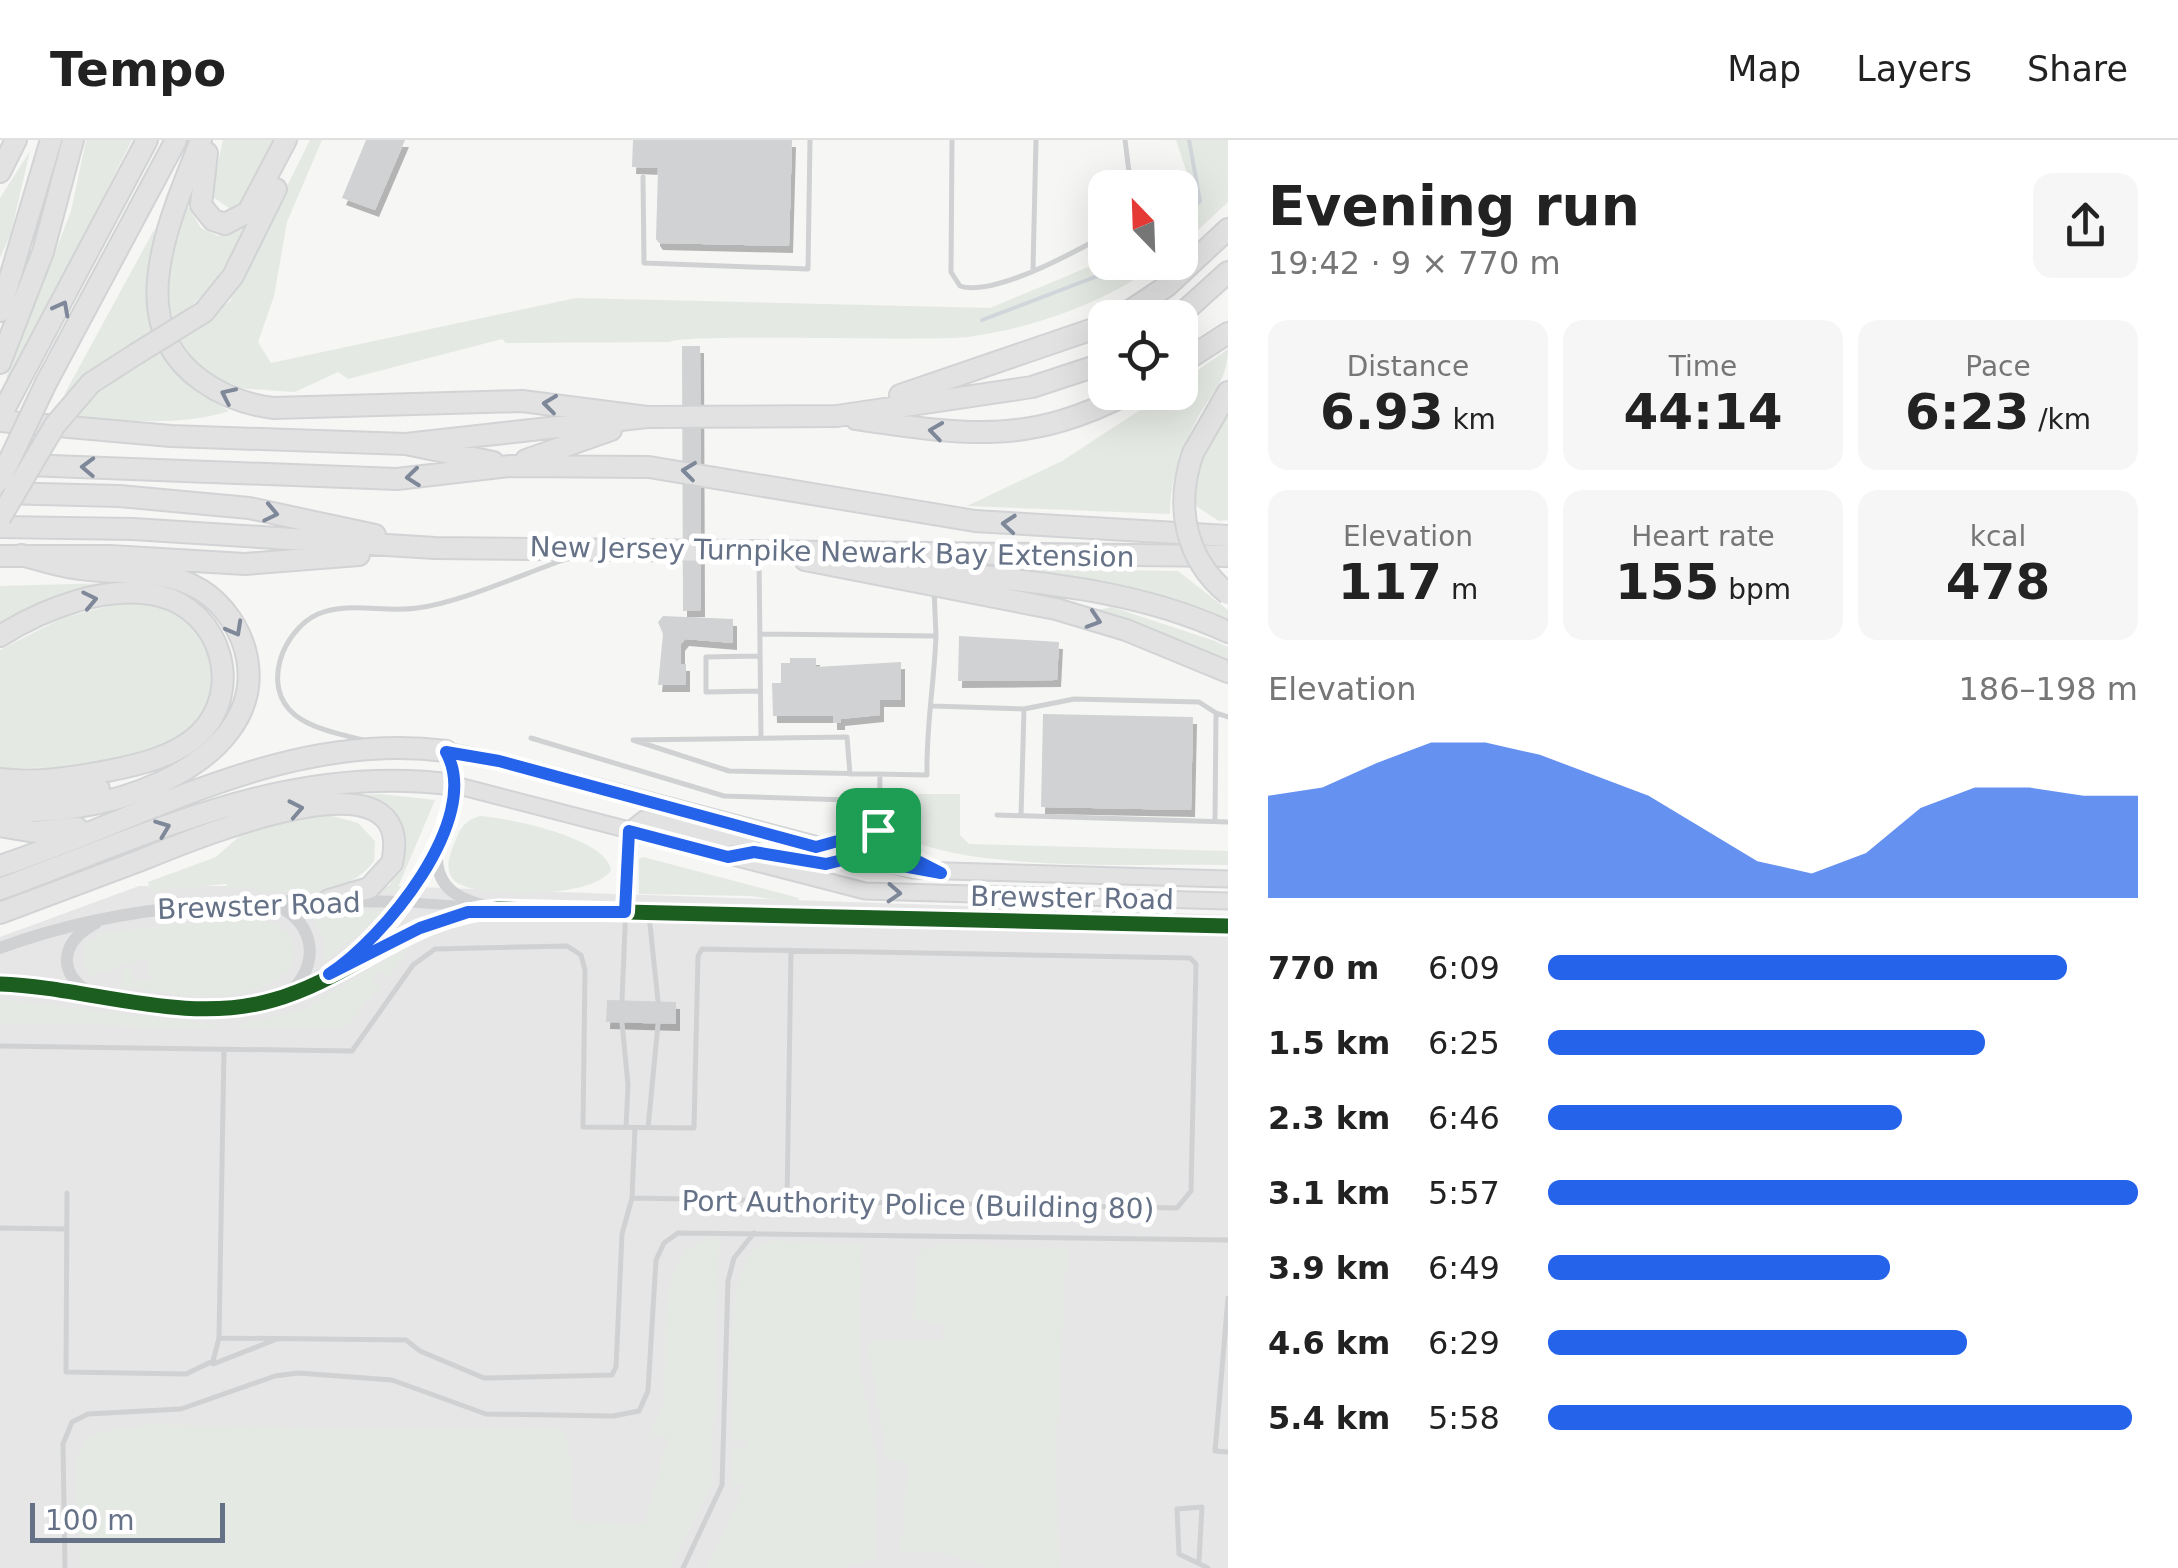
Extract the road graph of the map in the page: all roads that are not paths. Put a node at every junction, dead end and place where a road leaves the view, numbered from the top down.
1 (16, 140) edge
2 (51, 140) edge
3 (73, 140) edge
4 (147, 140) edge
5 (176, 140) edge
6 (201, 140) edge
7 (209, 140) edge
8 (286, 140) edge
9 (300, 140) edge
10 (810, 140) edge
11 (952, 140) edge
12 (1036, 140) edge
13 (1125, 140) edge
14 (0, 164) edge
15 (1128, 170) edge
16 (0, 172) edge
17 (643, 177) dead end
18 (1228, 229) edge
19 (1088, 243) edge
20 (1033, 269) junction
21 (1228, 272) edge
22 (1146, 300) edge
23 (1197, 300) edge
24 (0, 310) edge
25 (1088, 331) edge
26 (1228, 333) edge
27 (1198, 352) edge
28 (0, 364) edge
29 (1088, 368) edge
30 (46, 384) junction
31 (1228, 392) edge
32 (1088, 410) edge
33 (836, 416) junction
34 (647, 417) junction
35 (0, 419) edge
36 (406, 444) junction
37 (0, 462) edge
38 (510, 466) junction
39 (0, 480) edge
40 (0, 493) edge
41 (0, 518) edge
42 (0, 527) edge
43 (1228, 536) edge
44 (435, 548) junction
45 (596, 549) junction
46 (759, 550) junction
47 (11, 555) edge
48 (1228, 556) edge
49 (934, 586) junction
50 (1228, 594) edge
51 (1228, 632) edge
52 (760, 634) junction
53 (0, 636) edge
54 (936, 636) junction
55 (760, 656) junction
56 (1228, 672) edge
57 (759, 691) junction
58 (933, 706) junction
59 (1024, 709) junction
60 (1216, 713) junction
61 (1228, 717) edge
62 (531, 738) dead end
63 (761, 738) junction
64 (391, 747) junction
65 (446, 752) junction
66 (188, 768) junction
67 (850, 774) junction
68 (880, 774) junction
69 (0, 778) edge
70 (455, 785) junction
71 (0, 791) edge
72 (879, 801) junction
73 (156, 805) junction
74 (0, 808) edge
75 (997, 816) dead end
76 (1021, 816) junction
77 (1215, 820) junction
78 (1228, 822) edge
79 (0, 826) edge
80 (878, 830) junction
81 (629, 831) junction
82 (762, 832) junction
83 (437, 844) junction
84 (816, 847) junction
85 (728, 857) junction
86 (854, 857) junction
87 (137, 862) junction
88 (941, 873) junction
89 (0, 874) edge
90 (1228, 879) edge
91 (249, 900) junction
92 (329, 900) junction
93 (1228, 901) edge
94 (403, 902) junction
95 (498, 910) junction
96 (625, 912) junction
97 (0, 913) edge
98 (648, 913) junction
99 (112, 915) junction
100 (0, 922) edge
101 (1228, 926) edge
102 (0, 948) edge
103 (791, 950) junction
104 (329, 974) junction
105 (0, 984) edge
106 (94, 995) junction
107 (286, 996) junction
108 (622, 1000) dead end
109 (658, 1001) dead end
110 (622, 1023) dead end
111 (658, 1024) dead end
112 (0, 1046) edge
113 (224, 1049) junction
114 (626, 1127) junction
115 (635, 1128) junction
116 (648, 1128) junction
117 (67, 1193) dead end
118 (632, 1198) junction
119 (788, 1202) junction
120 (0, 1228) edge
121 (67, 1229) junction
122 (756, 1231) junction
123 (1228, 1240) edge
124 (1228, 1298) edge
125 (219, 1338) junction
126 (278, 1338) junction
127 (206, 1366) junction
128 (1228, 1452) edge
129 (1199, 1561) junction
130 (64, 1568) edge
131 (683, 1568) edge
132 (1208, 1568) edge

1 - 14 highway
1 - 16 highway
2 - 24 highway
3 - 28 highway
35 -> 4 highway
5 - 30 highway
34 -> 6 highway
7 - 8 highway
9 - 41 highway, bridge
10 - 17 lane
11 - 20 lane
12 - 20 lane
13 - 15 lane
18 - 22 highway
19 - 20 lane
21 - 23 highway
25 - 33 highway
26 - 27 highway
29 - 33 highway
30 - 37 highway, bridge
30 - 39 highway, bridge
31 - 50 highway, bridge
32 -> 33 highway
33 - 34 highway
34 - 36 highway
34 - 38 highway
35 - 36 highway
36 - 38 highway
38 -> 37 highway
43 -> 38 highway, New Jersey Turnpike Newark Bay Extension
40 -> 44 highway
42 - 44 highway
44 - 45 highway, New Jersey Turnpike Newark Bay Extension
44 - 47 highway
45 - 46 highway, New Jersey Turnpike Newark Bay Extension
45 - 64 lane
46 - 48 highway, New Jersey Turnpike Newark Bay Extension
46 - 49 highway
46 - 51 highway
46 - 52 lane
47 -> 66 highway
49 - 54 lane
49 -> 56 highway
52 - 54 lane
52 - 55 lane
53 -> 69 highway
54 - 58 lane
55 - 57 lane
55 - 57 lane
57 - 63 lane
58 - 59 lane
58 - 68 lane
59 - 60 lane
59 - 76 lane
60 - 61 lane
60 - 77 lane
62 - 72 lane
63 - 67 lane
63 - 67 lane
64 - 65 highway
64 - 73 highway
65 - 70 street
65 - 82 main road
66 - 71 highway
66 - 74 highway
67 - 68 lane
68 - 72 lane
70 - 81 main road
70 - 83 street, Brewster Road
89 -> 70 highway
72 - 80 lane
73 - 79 highway
73 - 89 highway
75 - 76 lane
76 - 77 lane
77 - 78 lane
80 - 84 lane
80 - 86 lane
80 - 88 lane
81 - 82 main road
81 - 85 main road
81 - 96 lane
82 - 84 main road
83 - 94 street, Brewster Road
83 - 95 street
84 - 86 main road
85 - 86 main road
85 -> 93 main road
86 - 88 main road
87 -> 92 highway
87 - 97 highway
87 - 100 highway
88 - 90 main road
91 - 92 street, Brewster Road
91 - 99 street, Brewster Road
91 - 107 street
92 - 94 street, Brewster Road
94 - 95 street, Brewster Road
94 - 104 street, Brewster Road
95 - 96 street, Brewster Road
95 - 104 street, Brewster Road
96 - 98 street, Brewster Road
96 - 108 lane
98 - 101 street, Brewster Road
98 - 109 lane
99 - 102 street, Brewster Road
99 - 106 street
103 - 116 lane, Port Authority Police (Building 80)
103 - 119 lane
103 - 119 lane, Port Authority Police (Building 80)
104 - 107 street, Brewster Road
105 - 106 street, Brewster Road
106 - 107 street, Brewster Road
110 - 114 lane
111 - 116 lane
112 - 113 lane
113 - 114 lane
113 - 125 lane
114 - 115 lane
115 - 116 lane
115 - 118 lane
117 - 121 lane
118 - 119 lane, Port Authority Police (Building 80)
118 - 126 lane
120 - 121 lane
121 - 127 lane
122 - 123 lane
122 - 130 lane
122 - 131 lane
124 - 128 lane
125 - 126 lane
125 - 127 lane
126 - 127 lane
129 - 129 lane
129 - 132 lane

